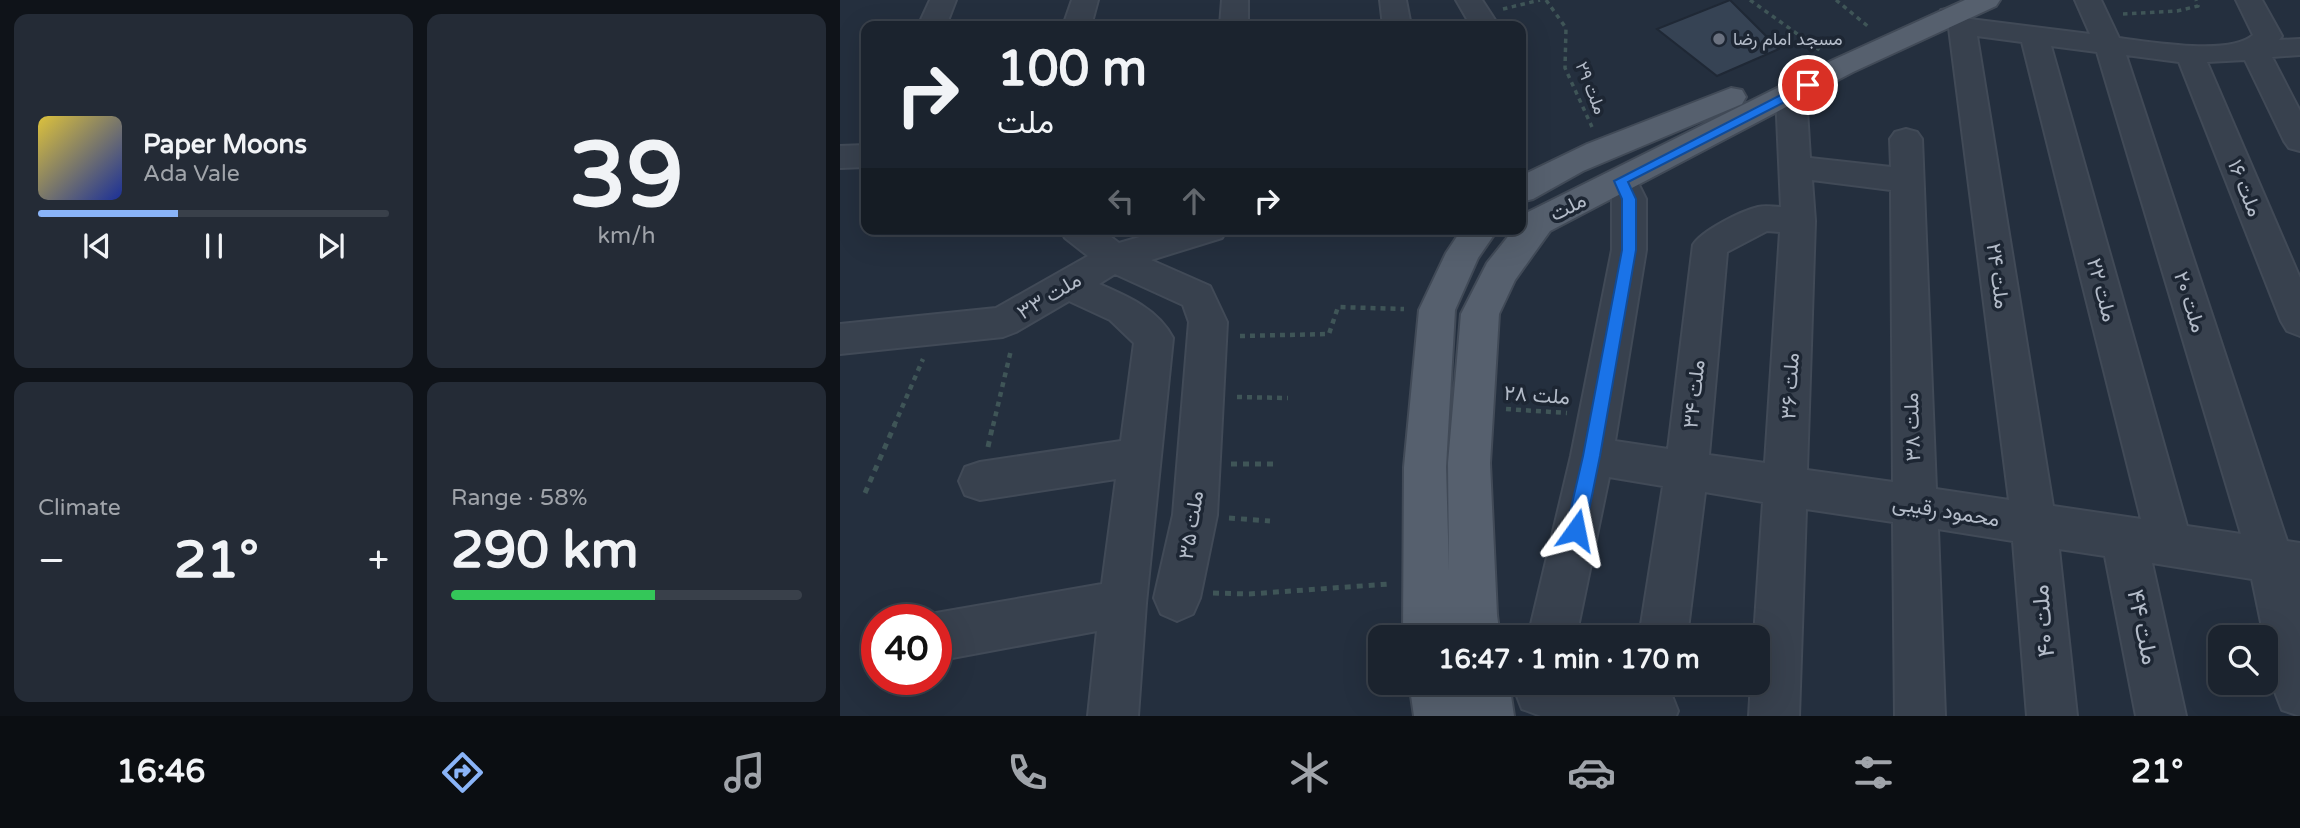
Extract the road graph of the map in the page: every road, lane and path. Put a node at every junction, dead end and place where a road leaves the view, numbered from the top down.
1 (943, 0) edge
2 (1085, 0) edge
3 (1235, 0) edge
4 (1393, 0) edge
5 (1540, 0) edge
6 (1546, 0) edge
7 (1751, 0) edge
8 (1836, 0) edge
9 (1987, 0) edge
10 (2196, 0) edge
11 (2249, 0) edge
12 (1944, 11) edge
13 (1477, 14) edge
14 (2097, 19) edge
15 (934, 21) edge
16 (1079, 21) edge
17 (1234, 21) edge
18 (1397, 21) edge
19 (1871, 29) junction
20 (2034, 34) junction
21 (2300, 47) edge
22 (2255, 49) junction
23 (1821, 51) junction
24 (2190, 55) junction
25 (1791, 94) junction
26 (1696, 128) junction
27 (1906, 139) dead end
28 (2300, 141) edge
29 (1602, 149) junction
30 (1795, 167) junction
31 (1905, 180) junction
32 (1621, 181) junction
33 (1526, 188) edge
34 (1798, 222) junction
35 (1085, 235) edge
36 (1190, 235) edge
37 (1476, 235) edge
38 (1114, 258) junction
39 (1068, 285) junction
40 (1437, 310) junction
41 (1019, 315) junction
42 (2300, 321) edge
43 (936, 330) junction
44 (1207, 337) junction
45 (840, 340) edge
46 (1203, 396) junction
47 (1288, 398) dead end
48 (1473, 407) junction
49 (1595, 436) junction
50 (1140, 457) junction
51 (1199, 464) junction
52 (1279, 464) dead end
53 (1686, 471) junction
54 (980, 481) joint
55 (1785, 486) junction
56 (865, 493) dead end
57 (1914, 505) junction
58 (2034, 525) junction
59 (2124, 539) junction
60 (2169, 546) junction
61 (2286, 563) edge
62 (1425, 582) junction
63 (1177, 598) joint
64 (1123, 603) junction
65 (1555, 621) edge
66 (1427, 625) edge
67 (1474, 625) edge
68 (1665, 625) edge
69 (952, 634) edge
70 (2300, 692) edge
71 (1436, 695) edge
72 (1486, 695) edge
73 (1598, 695) edge
74 (1654, 703) edge
75 (1113, 716) edge
76 (1439, 716) edge
77 (1489, 716) edge
78 (1774, 716) edge
79 (1920, 716) edge
80 (2052, 716) edge
81 (2161, 716) edge

1 - 15 street
2 - 16 street
3 - 17 street
4 - 18 street
5 - 13 path
6 - 29 path, ملت ۲۹
7 - 23 path
8 - 19 path
9 - 12 main road, ملت
10 - 14 path
11 - 22 street
12 - 19 main road, ملت
12 - 20 street
12 - 25 main road, ملت
12 - 58 street, ملت ۲۴
14 - 20 street
14 - 24 street
14 - 61 street, ملت ۲۰
19 - 23 main road, ملت
20 - 60 street, ملت ۲۲
21 - 22 street
22 - 24 street
22 - 28 street
23 - 26 main road, ملت
24 - 42 street, ملت ۱۶
25 - 26 main road, ملت
25 - 30 street, ملت ۳۶
26 - 29 main road, ملت
26 - 32 main road, ملت
27 - 31 street, ملت ۳۸
29 - 33 main road, ملت
30 - 31 street
30 - 34 street, ملت ۳۶
31 - 57 street, ملت ۳۸
32 - 48 main road, ملت
32 - 49 street
34 - 53 street, ملت ۳۴
34 - 55 street, ملت ۳۶
35 - 38 street
36 - 38 street, ملت ۳۳
37 - 40 main road
38 - 39 street, ملت ۳۳
38 - 44 street, ملت ۳۵
39 - 41 street, ملت ۳۳
39 - 50 street
40 - 44 path
40 - 62 main road
41 - 43 street, ملت ۳۳
41 - 54 path
43 - 45 street, ملت ۳۳
43 - 56 path
44 - 46 street, ملت ۳۵
46 - 47 path
46 - 51 street, ملت ۳۵
48 - 49 path, ملت ۲۸
48 - 67 main road, ملت
49 - 53 street, محمود رقیبی
49 - 65 street
50 - 54 street
50 - 64 street
51 - 52 path
51 - 63 street, ملت ۳۵
53 - 55 street, محمود رقیبی
53 - 68 street, ملت ۳۴
55 - 57 street, محمود رقیبی
55 - 78 street, ملت ۳۶
57 - 58 street, محمود رقیبی
57 - 79 street, ملت ۳۸
58 - 59 street, محمود رقیبی
58 - 80 street, ملت ۴۰
59 - 60 street, محمود رقیبی
59 - 81 street, ملت ۴۴
60 - 61 street, محمود رقیبی
61 - 70 street, ملت ۲۰
62 - 63 path
62 - 66 main road
64 - 69 street
64 - 75 street
71 - 76 main road
72 - 77 main road
73 - 74 street

